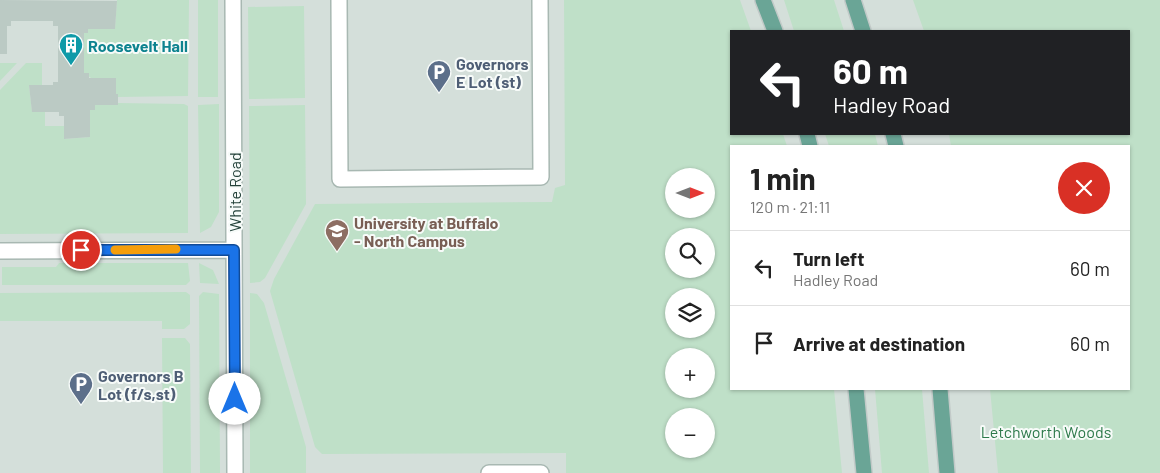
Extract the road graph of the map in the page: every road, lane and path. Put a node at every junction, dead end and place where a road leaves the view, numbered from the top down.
1 (233, 0) edge
2 (340, 0) edge
3 (540, 0) edge
4 (764, 0) edge
5 (854, 0) edge
6 (775, 30) edge
7 (863, 30) edge
8 (234, 250) junction
9 (0, 251) edge
10 (856, 390) edge
11 (940, 390) edge
12 (236, 473) edge
13 (489, 473) edge
14 (541, 473) edge
15 (864, 473) edge
16 (947, 473) edge

1 - 8 street, White Road
2 - 3 street
4 - 6 main road
5 - 7 main road
8 - 9 street
8 - 12 street, White Road
10 - 15 main road
11 - 16 main road
13 - 14 street

